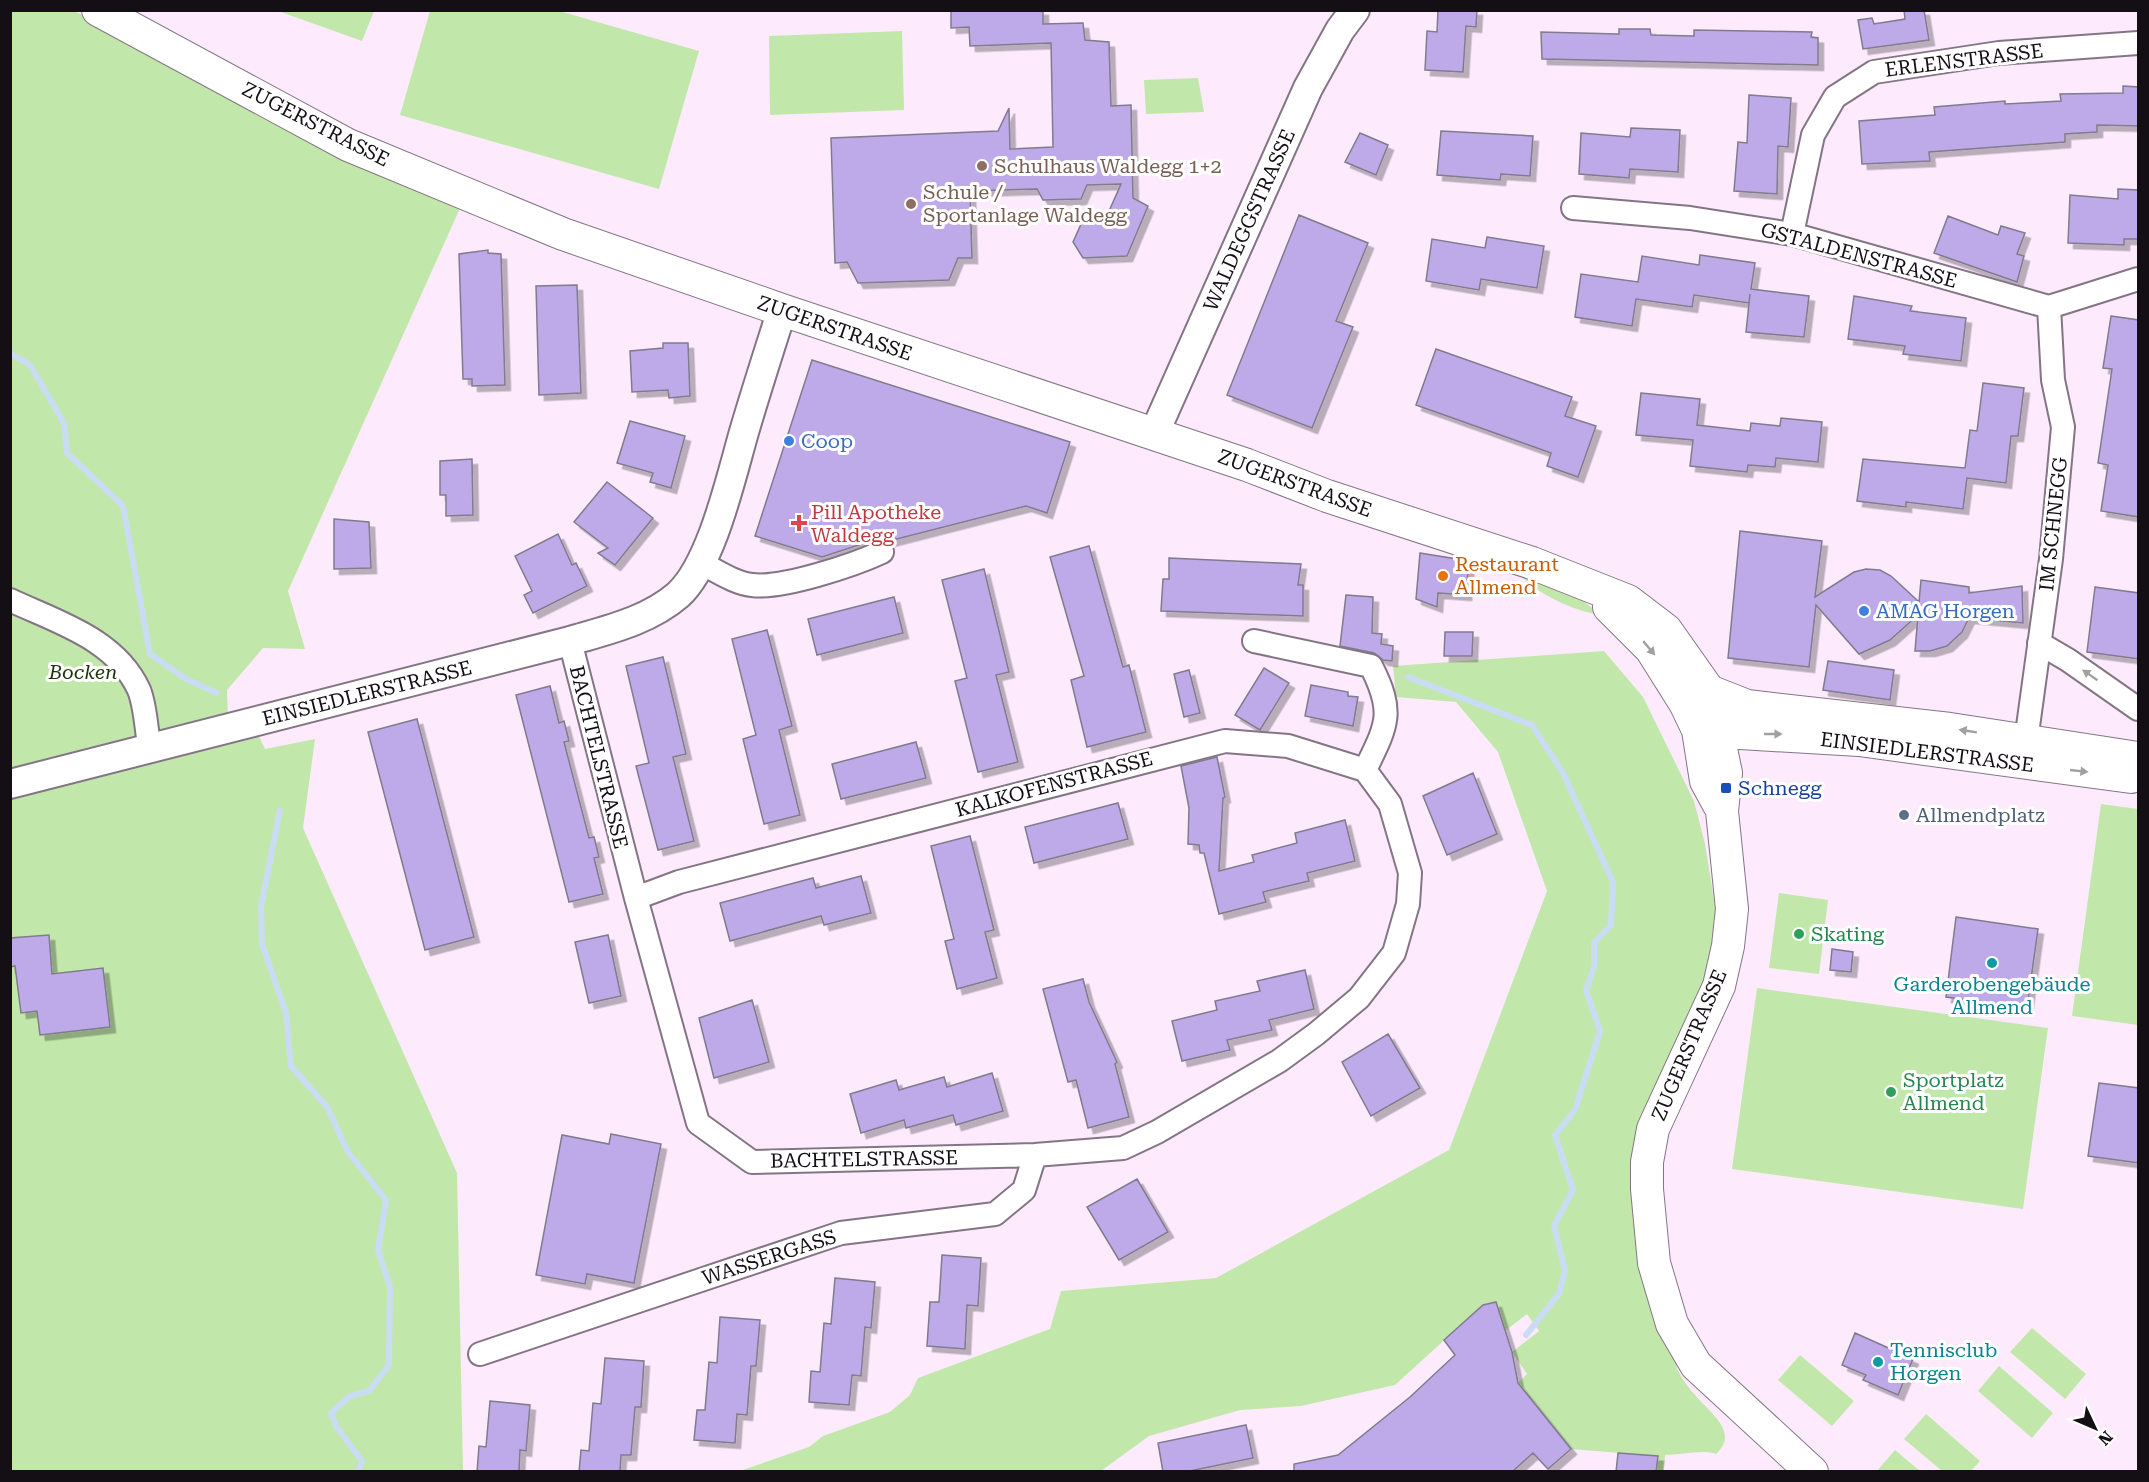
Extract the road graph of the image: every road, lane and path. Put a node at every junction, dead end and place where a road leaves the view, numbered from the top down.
1 (98, 10) edge
2 (1355, 10) edge
3 (2139, 44) edge
4 (1573, 208) dead end
5 (1792, 234) junction
6 (2139, 279) edge
7 (2049, 307) junction
8 (782, 310) junction
9 (1154, 434) junction
10 (882, 552) dead end
11 (701, 563) junction
12 (1595, 590) junction
13 (10, 600) edge
14 (570, 641) junction
15 (1254, 641) dead end
16 (2039, 643) junction
17 (1709, 691) junction
18 (1747, 706) junction
19 (2139, 709) edge
20 (1707, 727) junction
21 (150, 749) junction
22 (2024, 752) junction
23 (2139, 758) edge
24 (1365, 770) junction
25 (2139, 777) edge
26 (10, 784) edge
27 (636, 898) junction
28 (1035, 1155) junction
29 (480, 1354) dead end
30 (1812, 1472) edge

1 - 8 main road, ZUGERSTRASSE
2 - 9 street, WALDEGGSTRASSE
3 - 5 street, ERLENSTRASSE
4 - 5 street, GSTALDENSTRASSE
5 - 7 street, GSTALDENSTRASSE
6 - 7 street
7 - 16 street, IM SCHNEGG
8 - 9 main road, ZUGERSTRASSE
8 - 11 street, EINSIEDLERSTRASSE
9 - 12 main road, ZUGERSTRASSE
10 - 11 street
11 - 14 street, EINSIEDLERSTRASSE
12 - 17 main road, ZUGERSTRASSE
12 -> 20 main road, ZUGERSTRASSE
13 - 21 street
14 - 21 street, EINSIEDLERSTRASSE
14 - 27 street, BACHTELSTRASSE
15 - 24 street
19 -> 16 street
16 - 22 street, IM SCHNEGG
17 - 18 main road, EINSIEDLERSTRASSE
17 - 20 main road, ZUGERSTRASSE
18 - 20 main road
22 -> 18 main road, EINSIEDLERSTRASSE
20 -> 22 main road, EINSIEDLERSTRASSE
20 - 30 main road, ZUGERSTRASSE
21 - 26 street, EINSIEDLERSTRASSE
22 - 23 main road, EINSIEDLERSTRASSE
22 -> 25 main road, EINSIEDLERSTRASSE
24 - 27 street, KALKOFENSTRASSE
24 - 28 street, BACHTELSTRASSE
27 - 28 street, BACHTELSTRASSE
28 - 29 street, WASSERGASS

